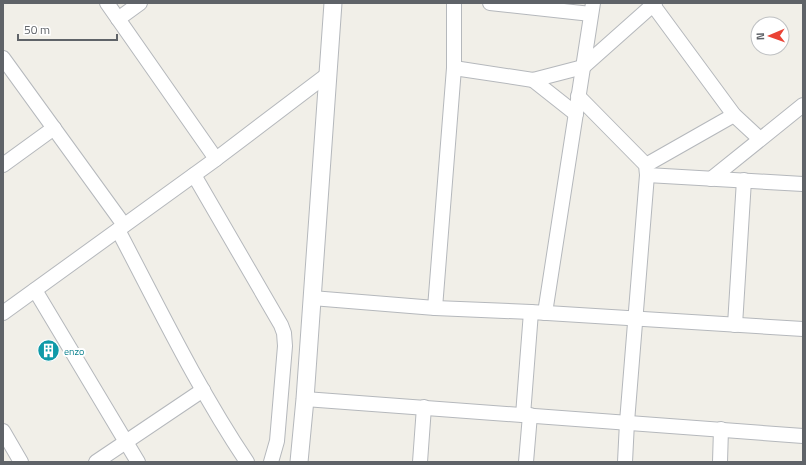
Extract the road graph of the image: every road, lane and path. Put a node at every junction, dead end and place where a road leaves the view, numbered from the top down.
1 (107, 3) edge
2 (140, 3) edge
3 (454, 3) edge
4 (490, 3) edge
5 (654, 4) edge
6 (331, 6) edge
7 (592, 9) edge
8 (118, 19) junction
9 (3, 58) edge
10 (583, 67) junction
11 (454, 68) junction
12 (328, 74) junction
13 (534, 80) junction
14 (578, 96) junction
15 (803, 105) edge
16 (576, 114) junction
17 (734, 115) junction
18 (54, 128) junction
19 (760, 139) junction
20 (216, 159) junction
21 (3, 165) edge
22 (646, 170) junction
23 (194, 175) junction
24 (712, 179) junction
25 (744, 180) junction
26 (803, 184) edge
27 (121, 228) junction
28 (35, 290) junction
29 (312, 298) junction
30 (435, 308) junction
31 (538, 312) junction
32 (3, 313) edge
33 (635, 318) junction
34 (735, 325) junction
35 (803, 330) edge
36 (203, 390) junction
37 (305, 399) junction
38 (424, 407) junction
39 (527, 415) junction
40 (627, 422) junction
41 (721, 429) junction
42 (3, 431) edge
43 (803, 436) edge
44 (126, 442) junction
45 (20, 462) edge
46 (96, 462) edge
47 (138, 462) edge
48 (247, 462) edge
49 (271, 462) edge
50 (299, 462) edge
51 (420, 462) edge
52 (526, 462) edge
53 (625, 462) edge
54 (720, 462) edge

1 - 8 street
2 - 8 street
3 - 11 street
4 - 7 street
5 - 10 street
5 - 17 street
6 - 12 street
7 - 10 street
8 - 20 street
9 - 18 street
10 - 13 street
10 - 14 street
11 - 13 street
11 - 30 street
12 - 20 street
12 - 29 street
13 - 16 street
14 - 16 street
14 - 22 street
15 - 19 street
16 - 31 street
17 - 19 street
17 - 22 street
18 - 21 street
18 - 27 street
19 - 24 street
20 - 23 street
22 - 24 street
22 - 33 street
23 - 27 street
23 - 49 street
24 - 25 street
25 - 26 street
25 - 34 street
27 - 28 street
27 - 36 street
28 - 32 street
28 - 44 street
29 - 30 street
29 - 37 street
30 - 31 street
31 - 33 street
31 - 39 street
33 - 34 street
33 - 40 street
34 - 35 street
36 - 44 street
36 - 48 street
37 - 38 street
37 - 50 street
38 - 39 street
38 - 51 street
39 - 40 street
39 - 52 street
40 - 41 street
40 - 53 street
41 - 43 street
41 - 54 street
42 - 45 street
44 - 46 street
44 - 47 street

